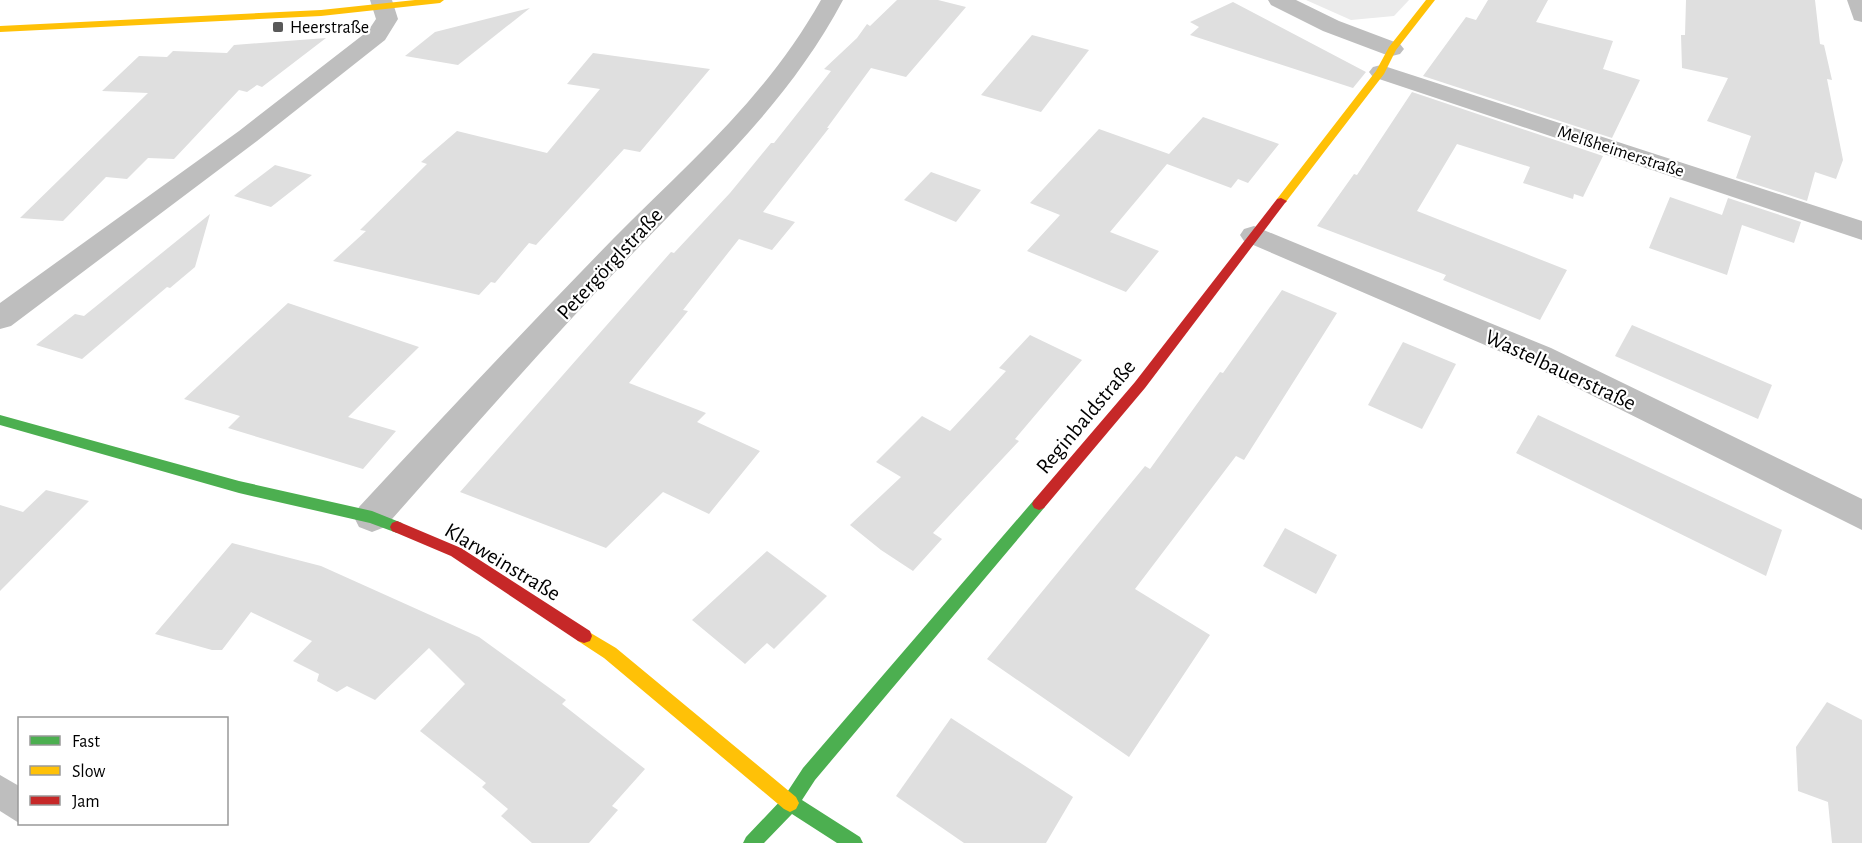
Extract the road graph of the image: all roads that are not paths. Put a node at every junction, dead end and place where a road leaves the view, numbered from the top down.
1 (440, 0) edge
2 (832, 0) edge
3 (1279, 0) edge
4 (1431, 0) edge
5 (1858, 0) edge
6 (382, 3) edge
7 (1862, 15) edge
8 (0, 29) edge
9 (1392, 49) junction
10 (1381, 72) junction
11 (1862, 231) edge
12 (1254, 235) junction
13 (0, 318) edge
14 (0, 420) edge
15 (1862, 515) edge
16 (372, 517) junction
17 (790, 803) junction
18 (752, 843) edge
19 (854, 843) edge

1 - 6 street
2 - 16 street, Petergörglstraße
3 - 9 street
4 - 9 street, Reginbaldstraße
5 - 7 street
6 - 8 street
6 - 13 street
9 - 10 street, Reginbaldstraße
10 - 11 street, Melßheimerstraße
10 - 12 street, Reginbaldstraße
12 - 15 street, Wastelbauerstraße
12 - 17 street, Reginbaldstraße
14 - 16 street, Klarweinstraße
16 - 17 street, Klarweinstraße
17 - 18 street, Reginbaldstraße
17 - 19 street, Klarweinstraße

